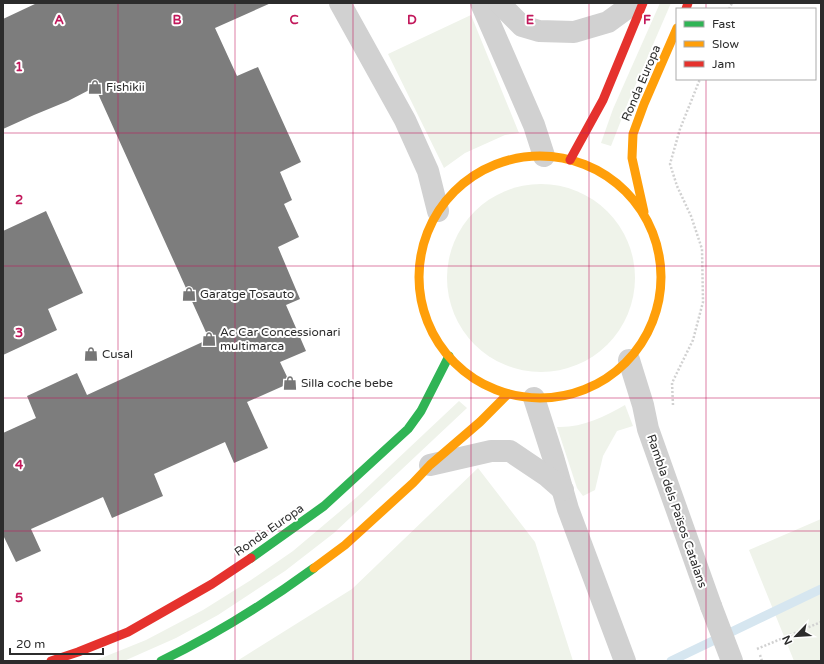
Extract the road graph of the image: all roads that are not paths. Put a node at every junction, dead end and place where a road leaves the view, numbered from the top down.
1 (340, 3) edge
2 (481, 3) edge
3 (500, 3) edge
4 (634, 3) edge
5 (643, 3) edge
6 (676, 30) edge
7 (544, 156) junction
8 (570, 160) junction
9 (438, 211) junction
10 (646, 220) junction
11 (449, 356) junction
12 (629, 360) junction
13 (508, 394) junction
14 (534, 398) junction
15 (430, 465) junction
16 (563, 490) junction
17 (621, 652) edge
18 (50, 661) edge
19 (161, 661) edge
20 (732, 661) edge

1 - 9 street
2 - 7 street
3 - 4 street
5 - 8 street
6 - 10 street, Ronda Europa
7 - 8 street, Ronda Europa
7 - 9 street, Ronda Europa
8 - 10 street, Ronda Europa
9 - 11 street, Ronda Europa
10 - 12 street, Ronda Europa
11 - 13 street, Ronda Europa
11 - 18 street, Ronda Europa
12 - 14 street, Ronda Europa
12 - 20 street, Rambla dels Països Catalans, bridge
13 - 14 street, Ronda Europa
13 - 15 street
14 - 16 street
15 - 16 street
15 - 19 street
16 - 17 street

